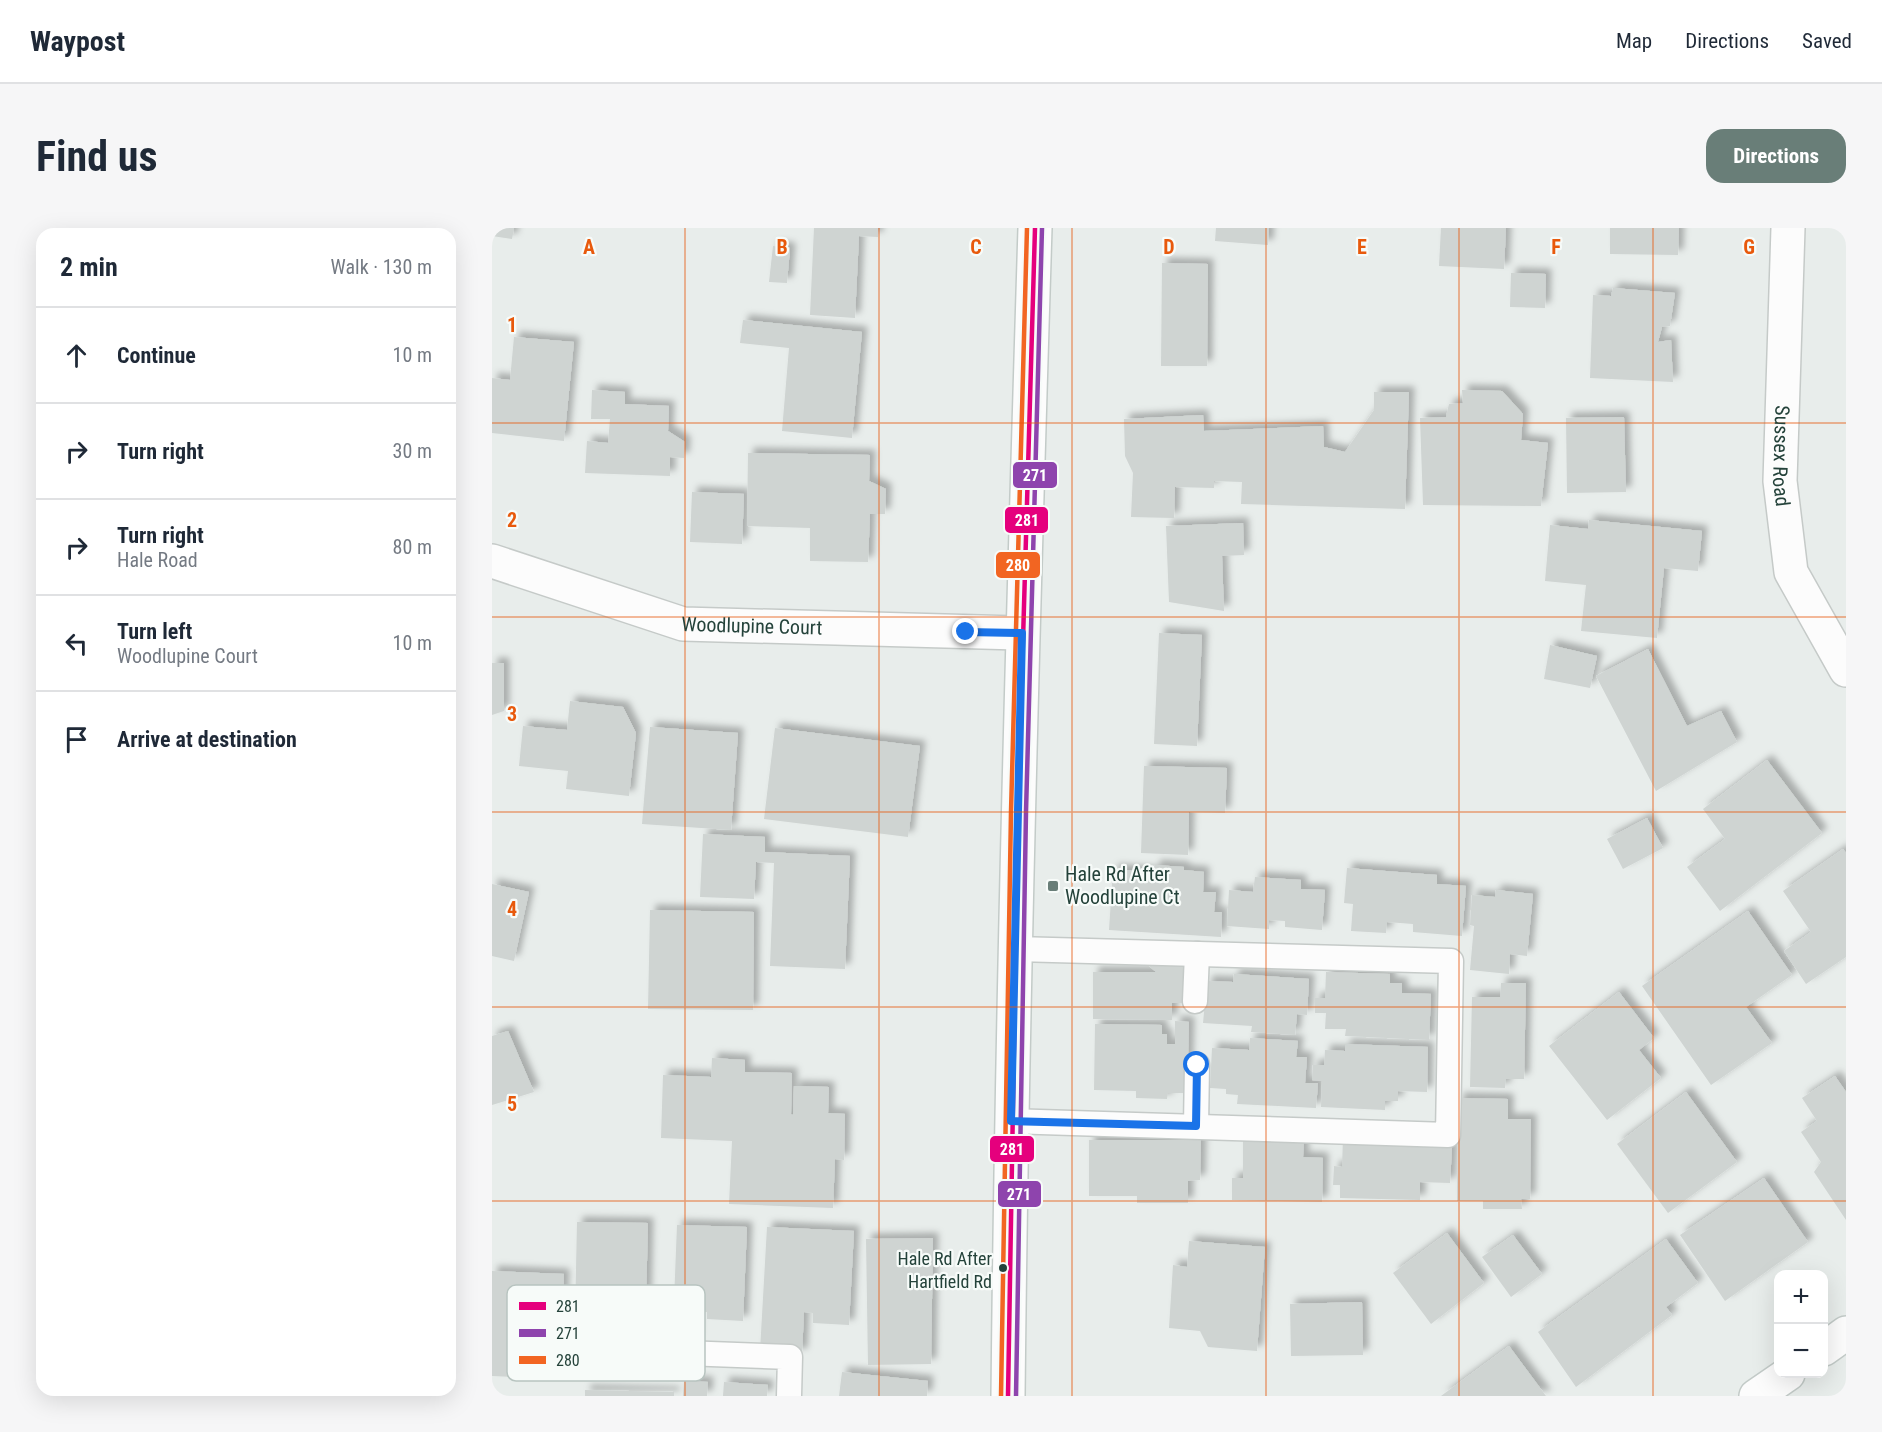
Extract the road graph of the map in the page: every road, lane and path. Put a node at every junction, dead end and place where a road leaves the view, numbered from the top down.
1 (1035, 228) edge
2 (1788, 228) edge
3 (492, 561) edge
4 (1022, 633) junction
5 (1846, 670) edge
6 (1015, 949) junction
7 (1197, 954) junction
8 (1195, 1001) dead end
9 (1197, 1065) dead end
10 (1011, 1121) junction
11 (1196, 1126) junction
12 (1846, 1333) edge
13 (1828, 1346) edge
14 (705, 1353) edge
15 (1782, 1378) edge
16 (789, 1396) edge
17 (1008, 1396) edge
18 (1756, 1396) edge

1 - 4 main road
2 - 5 main road, Sussex Road
3 - 4 main road, Woodlupine Court
4 - 6 main road
6 - 7 lane
6 - 10 main road
7 - 8 lane
7 - 11 lane
9 - 11 lane
10 - 11 lane
10 - 17 main road
12 - 13 main road
14 - 16 lane
15 - 18 main road

